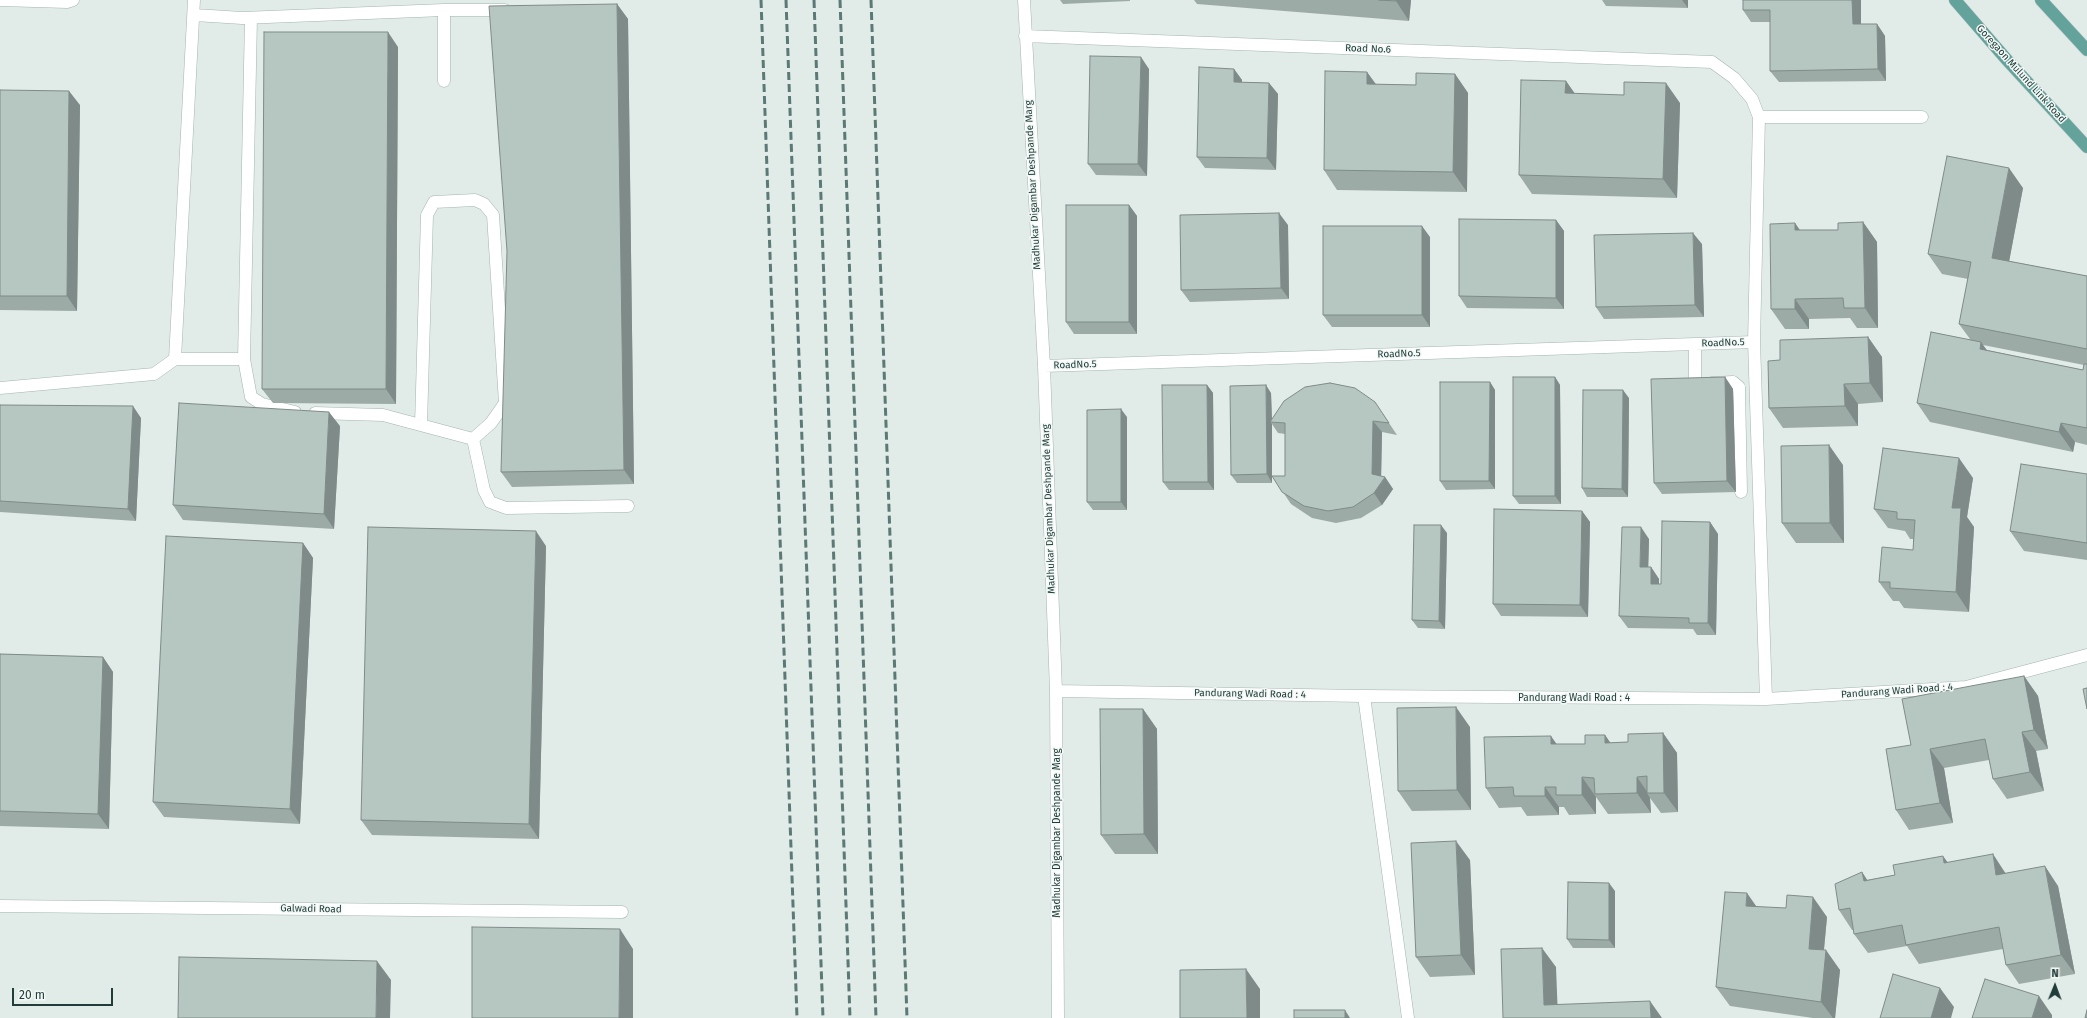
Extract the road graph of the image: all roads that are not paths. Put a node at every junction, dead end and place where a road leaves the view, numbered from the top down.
1 (0, 0) edge
2 (73, 0) edge
3 (194, 0) edge
4 (1024, 0) edge
5 (1955, 0) edge
6 (2041, 0) edge
7 (444, 10) junction
8 (516, 10) edge
9 (195, 15) junction
10 (251, 18) junction
11 (1025, 36) junction
12 (2087, 50) edge
13 (444, 81) dead end
14 (1759, 117) junction
15 (1922, 117) dead end
16 (2087, 147) edge
17 (1754, 342) junction
18 (1694, 344) junction
19 (175, 359) junction
20 (244, 359) junction
21 (1044, 366) junction
22 (1682, 384) edge
23 (1695, 384) junction
24 (0, 388) edge
25 (421, 425) junction
26 (473, 440) junction
27 (1742, 492) dead end
28 (628, 506) dead end
29 (2087, 655) edge
30 (1056, 691) junction
31 (1364, 696) junction
32 (1766, 699) junction
33 (0, 906) edge
34 (622, 912) dead end
35 (1058, 1018) edge
36 (1408, 1018) edge

1 - 2 street
3 - 9 street
4 - 11 street, Madhukar Digambar Deshpande Marg
5 - 16 main road, Goregaon Mulund Link Road
6 - 12 main road
7 - 8 street
7 - 10 street
7 - 13 street
9 - 10 street
9 - 19 street
10 - 20 street
11 - 14 street, Road No.6
11 - 21 street, Madhukar Digambar Deshpande Marg
14 - 15 street
14 - 17 street
17 - 18 street, RoadNo.5
17 - 32 street
18 - 21 street, RoadNo.5
18 - 23 street
19 - 20 street
19 - 24 street
20 - 25 street
21 - 30 street, Madhukar Digambar Deshpande Marg
22 - 23 street
23 - 27 street
25 - 26 street
25 - 26 street
26 - 28 street
29 - 32 street, Pandurang Wadi Road : 4
30 - 31 street, Pandurang Wadi Road : 4
30 - 35 street, Madhukar Digambar Deshpande Marg
31 - 32 street, Pandurang Wadi Road : 4
31 - 36 street
33 - 34 street, Galwadi Road

